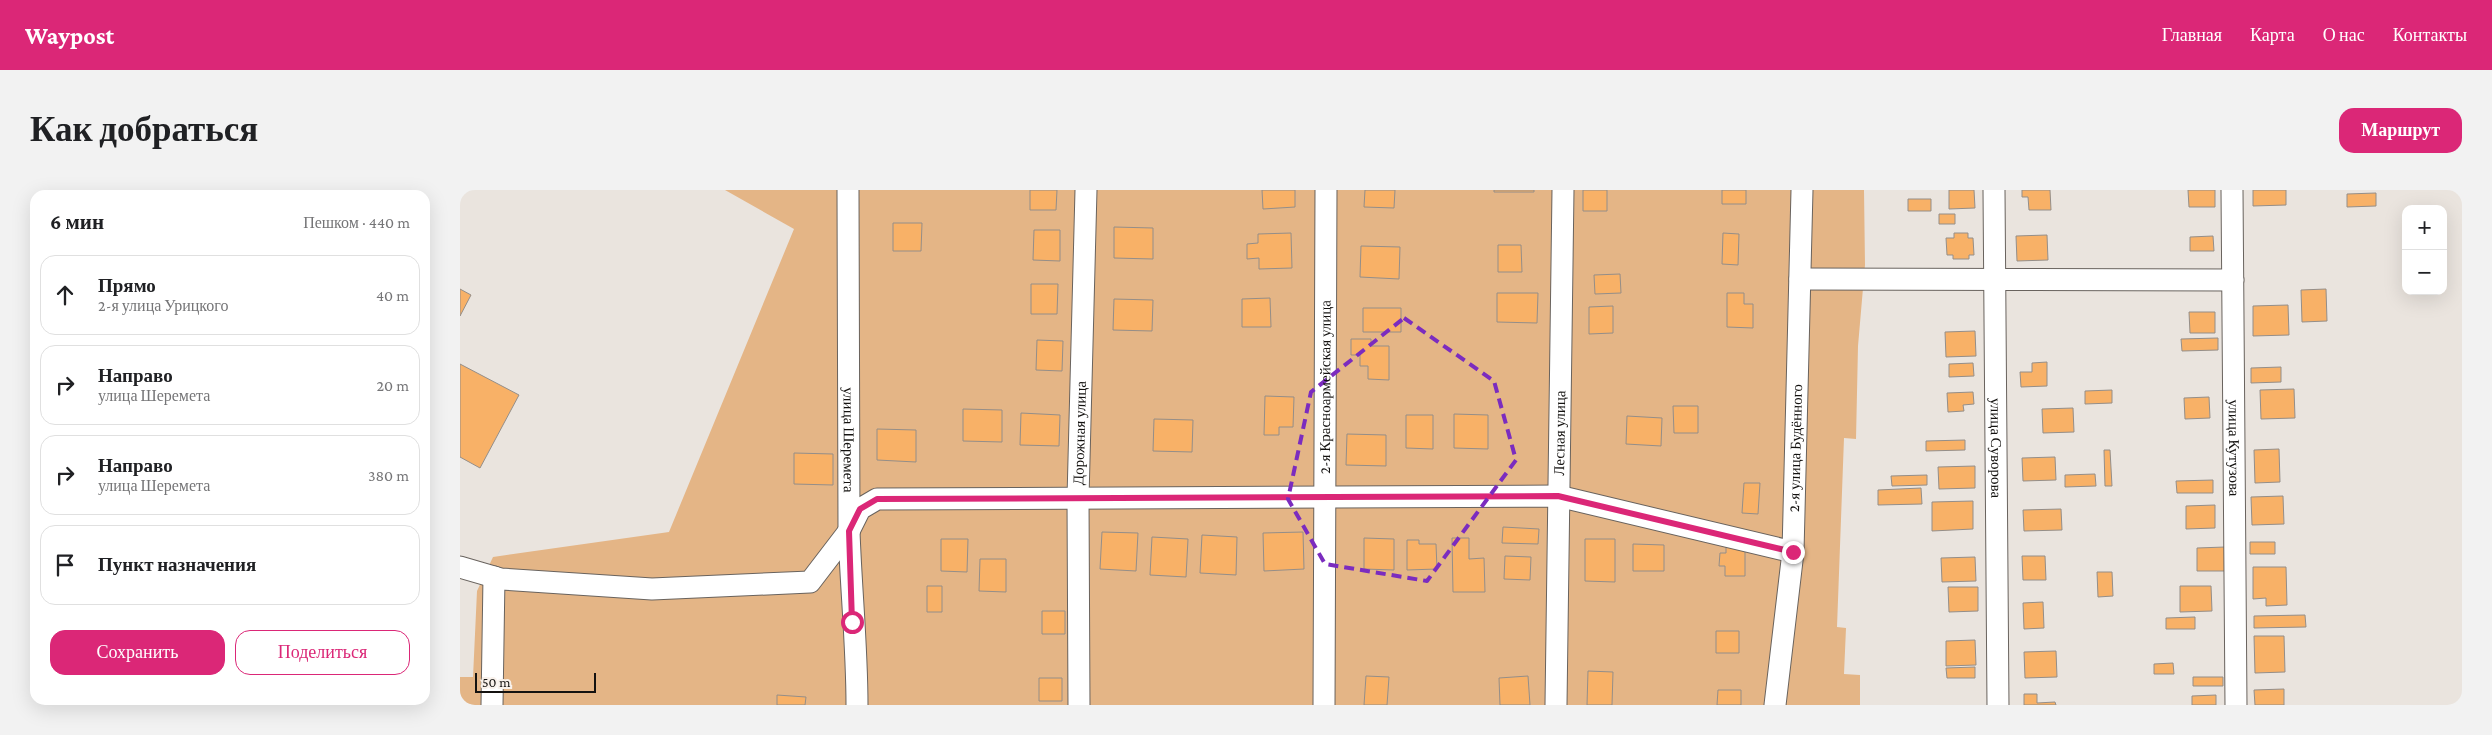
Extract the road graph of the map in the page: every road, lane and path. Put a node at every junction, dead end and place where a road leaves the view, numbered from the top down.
1 (848, 190) edge
2 (1086, 190) edge
3 (1326, 190) edge
4 (1562, 190) edge
5 (1802, 190) edge
6 (1994, 190) edge
7 (2232, 190) edge
8 (1994, 278) junction
9 (1800, 279) junction
10 (2233, 280) junction
11 (1558, 496) junction
12 (1326, 497) junction
13 (1078, 498) junction
14 (849, 531) junction
15 (1793, 552) junction
16 (460, 567) edge
17 (494, 577) junction
18 (492, 705) edge
19 (857, 705) edge
20 (1079, 705) edge
21 (1324, 705) edge
22 (1556, 705) edge
23 (1775, 705) edge
24 (1998, 705) edge
25 (2236, 705) edge

1 - 14 street, улица Шеремета
2 - 13 street, Дорожная улица
3 - 12 street, 2-я Красноармейская улица
4 - 11 street, Лесная улица
5 - 9 street, 2-я улица Будённого
6 - 8 street, улица Суворова
7 - 10 street, улица Кутузова
8 - 9 street
8 - 10 street
8 - 24 street, улица Суворова
9 - 15 street, 2-я улица Будённого
10 - 25 street, улица Кутузова
11 - 12 street, улица Шеремета
11 - 15 street, улица Шеремета
11 - 22 street, Лесная улица
12 - 13 street, улица Шеремета
12 - 21 street, 2-я Красноармейская улица
13 - 14 street, улица Шеремета
13 - 20 street, Дорожная улица
14 - 17 street
14 - 19 street
15 - 23 street, 2-я улица Будённого
16 - 17 street
17 - 18 street

